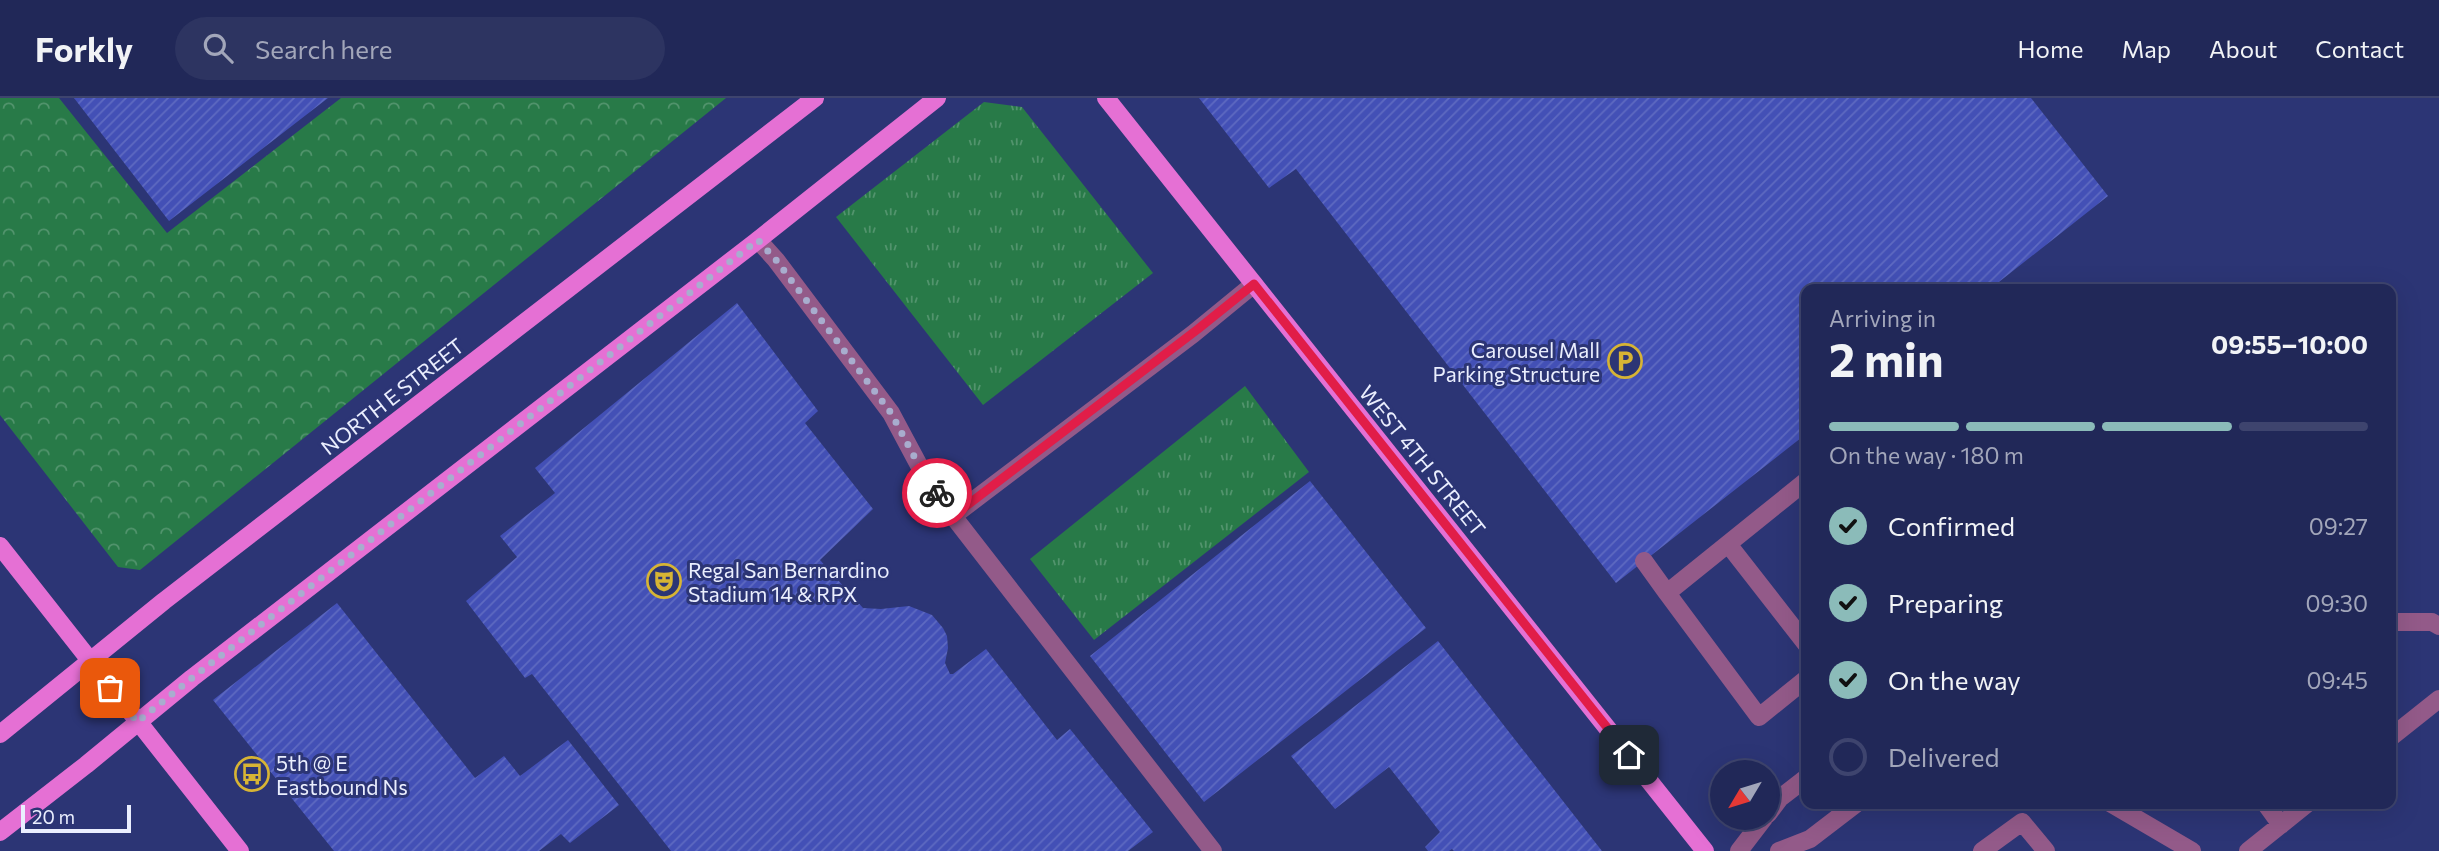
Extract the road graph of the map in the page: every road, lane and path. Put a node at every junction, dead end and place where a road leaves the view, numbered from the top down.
1 (815, 98) edge
2 (937, 98) edge
3 (1106, 98) edge
4 (758, 240) junction
5 (1254, 284) junction
6 (1801, 485) edge
7 (953, 516) junction
8 (1728, 544) junction
9 (0, 547) edge
10 (1644, 561) dead end
11 (1667, 593) junction
12 (2396, 622) edge
13 (2439, 626) edge
14 (1801, 638) edge
15 (89, 662) junction
16 (1801, 683) edge
17 (2439, 699) edge
18 (137, 722) junction
19 (2396, 733) edge
20 (0, 734) edge
21 (1801, 782) edge
22 (1780, 798) edge
23 (1849, 809) edge
24 (2120, 809) edge
25 (2269, 809) edge
26 (2301, 809) edge
27 (2281, 825) junction
28 (1755, 830) edge
29 (0, 832) edge
30 (240, 851) edge
31 (1213, 851) edge
32 (1705, 851) edge
33 (1739, 851) edge
34 (1779, 851) edge
35 (1982, 851) edge
36 (2046, 851) edge
37 (2192, 851) edge
38 (2248, 851) edge

1 - 15 main road, NORTH E STREET
2 - 4 main road
3 - 5 main road, WEST 4TH STREET
4 - 7 lane
4 - 18 main road
5 - 7 lane
5 - 32 main road, WEST 4TH STREET
6 - 8 lane
7 - 31 lane
8 - 11 lane
8 - 14 lane
9 - 15 main road
10 - 11 lane
11 - 16 lane
12 - 13 lane
15 - 18 main road
15 - 20 main road, NORTH E STREET
17 - 19 lane
18 - 29 main road
18 - 30 main road
21 - 22 lane
23 - 34 lane
24 - 37 lane
25 - 27 lane
26 - 27 lane
27 - 38 lane
28 - 33 lane
35 - 36 lane

